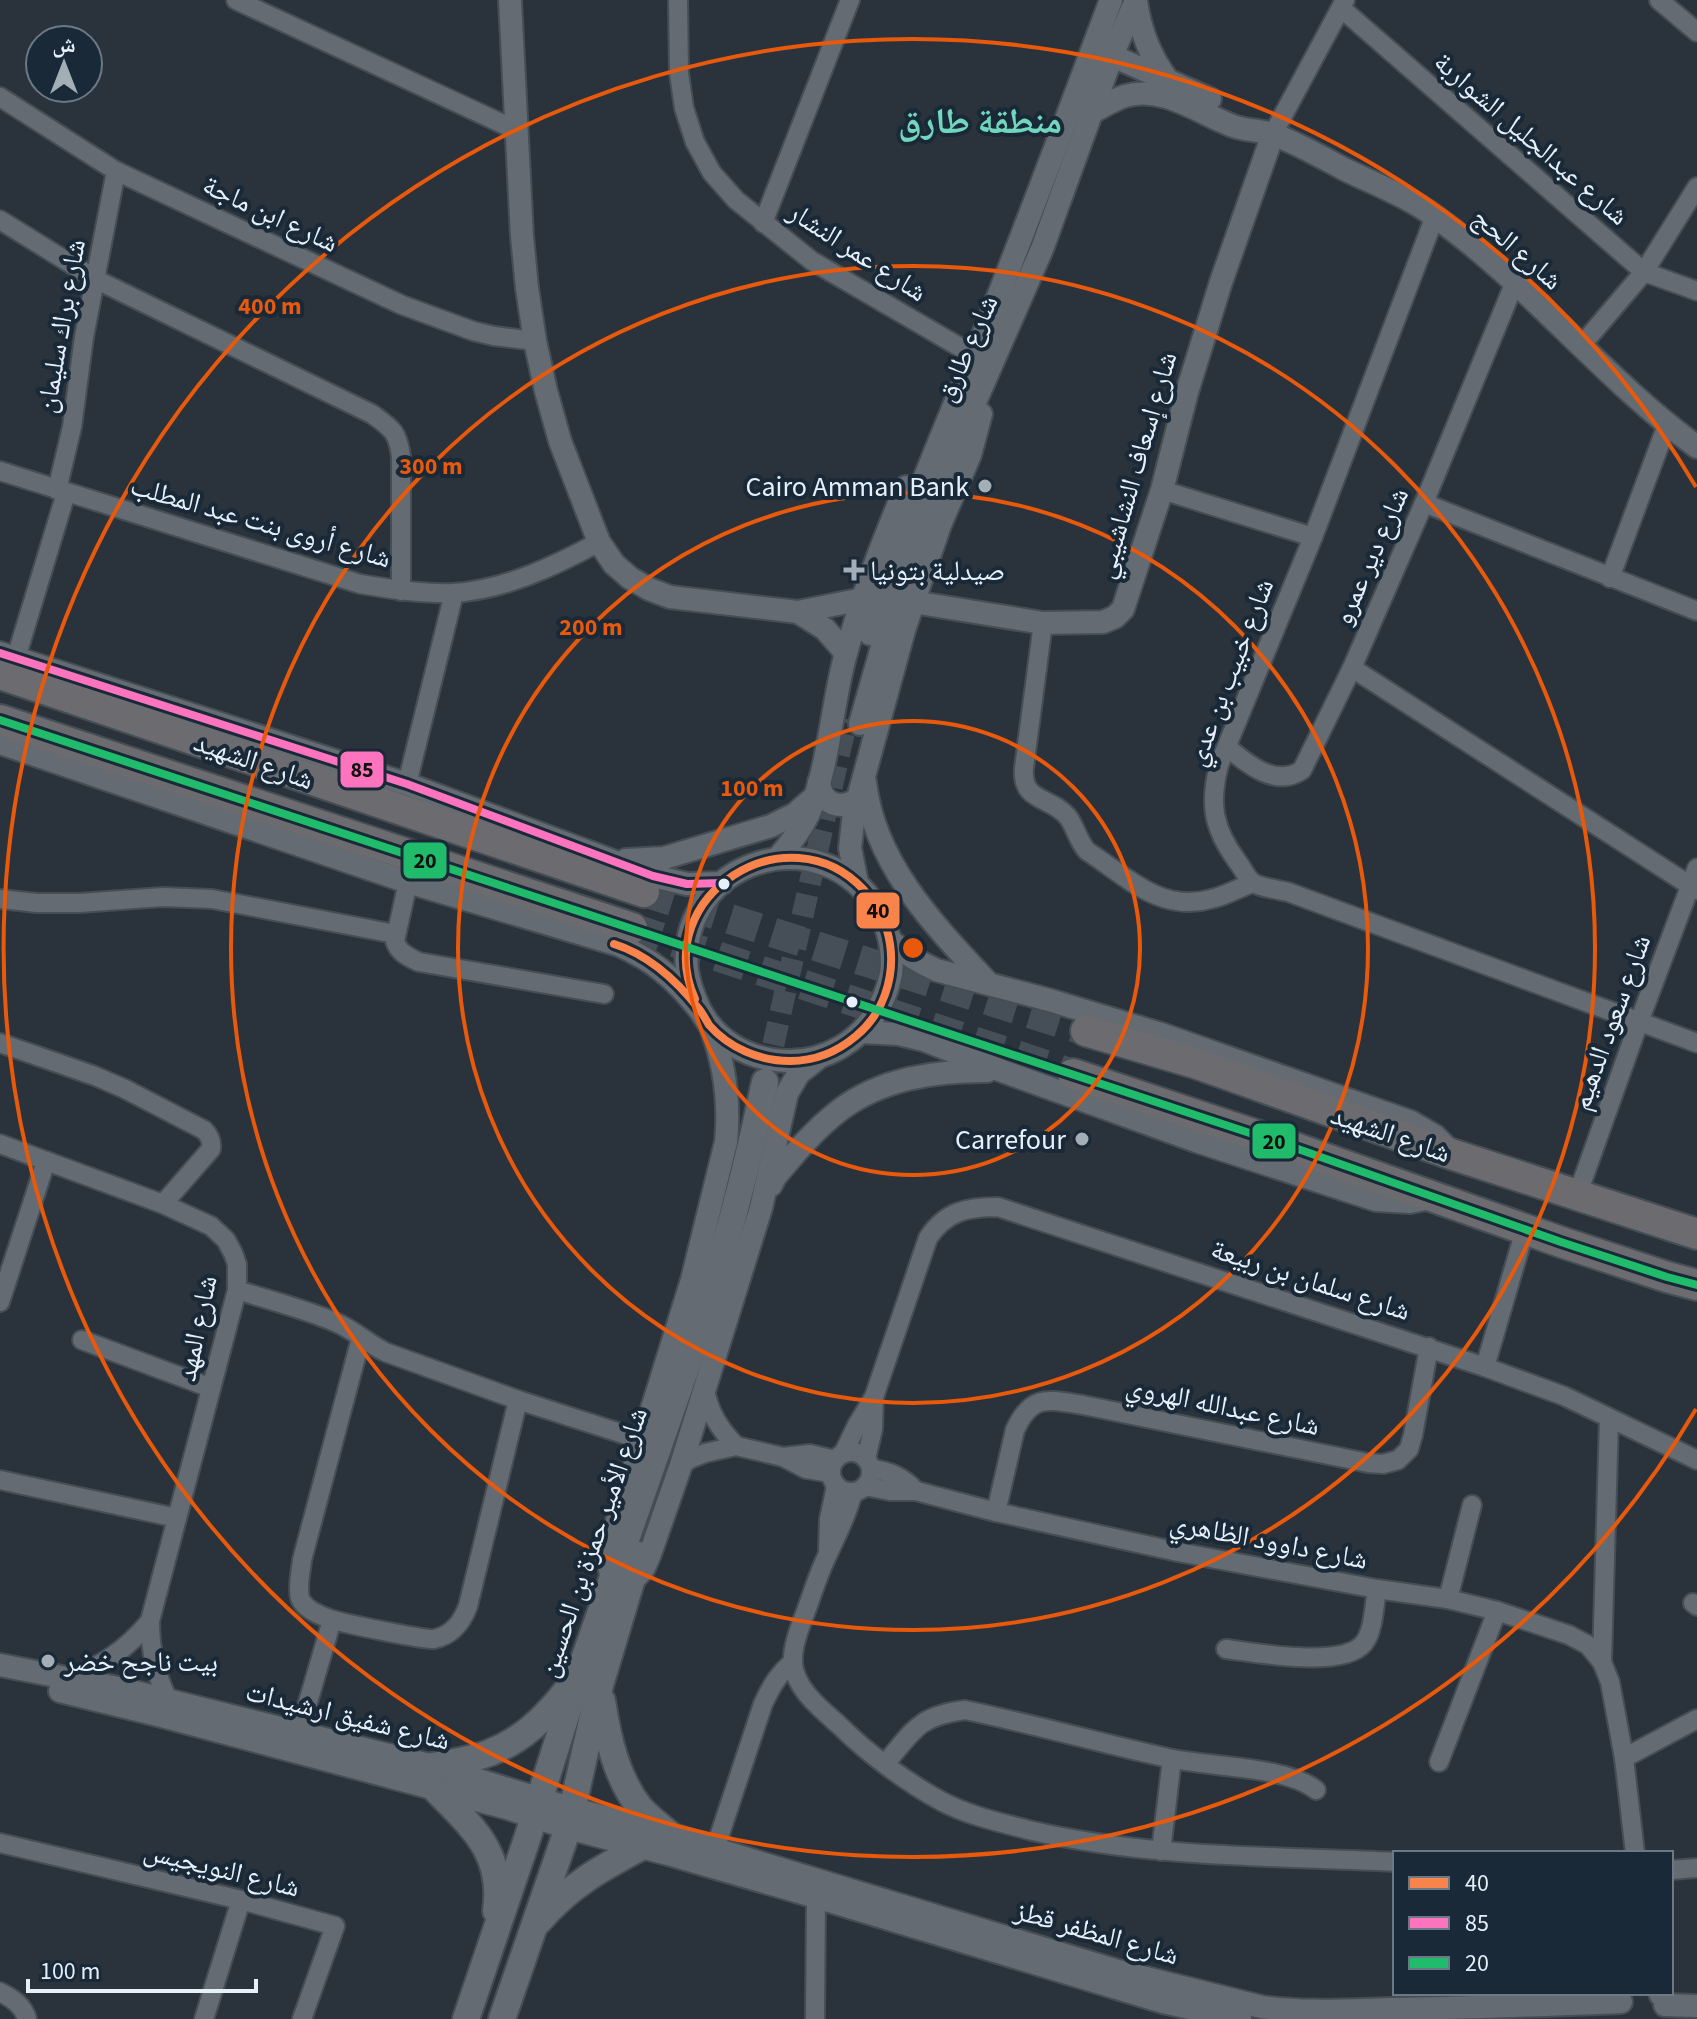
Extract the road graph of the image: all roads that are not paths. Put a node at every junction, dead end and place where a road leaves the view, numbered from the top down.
1 (237, 0) edge
2 (510, 0) edge
3 (678, 0) edge
4 (850, 0) edge
5 (1111, 0) edge
6 (1136, 0) edge
7 (1659, 0) edge
8 (1343, 4) edge
9 (1697, 32) edge
10 (1103, 52) junction
11 (1168, 80) junction
12 (0, 97) edge
13 (1092, 112) junction
14 (518, 131) junction
15 (1273, 134) junction
16 (116, 171) junction
17 (1697, 187) edge
18 (1435, 216) junction
19 (0, 220) edge
20 (763, 223) junction
21 (1644, 272) junction
22 (97, 280) junction
23 (1515, 282) junction
24 (1697, 291) edge
25 (535, 341) junction
26 (1581, 346) junction
27 (975, 356) junction
28 (969, 393) junction
29 (1667, 425) junction
30 (1697, 447) edge
31 (0, 471) edge
32 (1162, 490) junction
33 (62, 491) junction
34 (1424, 503) junction
35 (1313, 537) junction
36 (599, 542) junction
37 (1610, 578) junction
38 (401, 591) junction
39 (454, 593) junction
40 (863, 599) junction
41 (913, 602) junction
42 (1697, 611) edge
43 (798, 612) junction
44 (1043, 623) junction
45 (846, 653) junction
46 (5, 662) edge
47 (1352, 668) junction
48 (0, 720) edge
49 (854, 722) tunnel mouth
50 (0, 743) edge
51 (1227, 747) junction
52 (865, 776) junction
53 (407, 784) junction
54 (816, 789) junction
55 (858, 799) junction
56 (606, 857) junction
57 (778, 858) junction
58 (1697, 868) edge
59 (408, 882) junction
60 (722, 883) junction
61 (857, 883) junction
62 (1252, 883) junction
63 (1693, 888) edge
64 (644, 892) tunnel mouth
65 (1, 906) edge
66 (632, 928) tunnel mouth
67 (395, 934) junction
68 (890, 940) junction
69 (990, 984) junction
70 (604, 994) dead end
71 (705, 1017) junction
72 (1639, 1022) junction
73 (1086, 1031) tunnel mouth
74 (861, 1032) junction
75 (0, 1043) edge
76 (1697, 1043) edge
77 (818, 1058) junction
78 (1002, 1071) junction
79 (1073, 1074) tunnel mouth
80 (770, 1082) tunnel mouth
81 (0, 1144) edge
82 (1451, 1154) junction
83 (46, 1161) junction
84 (1577, 1196) junction
85 (1432, 1197) junction
86 (163, 1204) junction
87 (761, 1208) junction
88 (1525, 1230) junction
89 (1697, 1234) edge
90 (1667, 1277) junction
91 (1697, 1285) edge
92 (237, 1290) junction
93 (1697, 1294) edge
94 (0, 1302) edge
95 (361, 1338) junction
96 (82, 1340) dead end
97 (1429, 1347) junction
98 (1485, 1367) junction
99 (211, 1388) junction
100 (705, 1389) junction
101 (518, 1400) junction
102 (1609, 1418) junction
103 (642, 1440) junction
104 (736, 1446) junction
105 (1697, 1460) edge
106 (681, 1465) junction
107 (850, 1472) junction
108 (0, 1480) edge
109 (1472, 1505) dead end
110 (996, 1512) junction
111 (177, 1518) junction
112 (621, 1580) junction
113 (1377, 1589) junction
114 (1448, 1599) junction
115 (1497, 1611) junction
116 (332, 1620) junction
117 (150, 1621) junction
118 (1226, 1649) dead end
119 (793, 1662) junction
120 (1602, 1662) junction
121 (0, 1665) edge
122 (0, 1678) edge
123 (589, 1681) junction
124 (67, 1685) junction
125 (168, 1699) junction
126 (1697, 1719) edge
127 (299, 1733) junction
128 (1624, 1758) junction
129 (1172, 1759) junction
130 (1439, 1762) dead end
131 (885, 1764) junction
132 (435, 1778) junction
133 (1316, 1790) dead end
134 (537, 1808) junction
135 (571, 1818) junction
136 (668, 1833) junction
137 (0, 1843) edge
138 (641, 1847) junction
139 (715, 1849) junction
140 (1161, 1851) junction
141 (1635, 1851) edge
142 (1393, 1862) edge
143 (1697, 1868) edge
144 (1673, 1870) edge
145 (816, 1897) junction
146 (241, 1900) junction
147 (534, 1926) junction
148 (492, 1942) junction
149 (0, 1992) edge
150 (1624, 2001) edge
151 (1661, 2001) edge
152 (1697, 2006) edge
153 (1195, 2014) edge
154 (1270, 2014) edge
155 (27, 2019) edge
156 (204, 2019) edge
157 (302, 2019) edge
158 (466, 2019) edge
159 (502, 2019) edge
160 (815, 2019) edge
161 (1240, 2019) edge

1 - 14 street
2 - 14 street
3 - 20 street, شارع عمر النشار
4 - 20 street
5 - 10 street, شارع طارق
6 - 10 street, شارع طارق
6 - 11 street
7 - 9 street
8 - 15 street
8 - 21 street, شارع عبدالجليل الشواربة
10 - 11 street, شارع الحج
10 - 13 street, شارع طارق
10 - 27 street, شارع طارق
11 - 15 street, شارع الحج
12 - 16 street, شارع ابن ماجة
13 - 15 street, شارع الحج
13 - 28 street, شارع طارق
14 - 25 street
15 - 18 street, شارع الحج
15 - 32 street, شارع إسعاف النشاشيبي
16 - 22 street, شارع براك سليمان
16 - 25 street, شارع ابن ماجة
17 - 21 street
18 - 23 street, شارع الحج
18 - 35 street, شارع خبيب بن عدي
19 - 22 street
20 - 27 street, شارع عمر النشار
21 - 24 street, شارع عبدالجليل الشواربة
21 - 26 street
22 - 33 street, شارع براك سليمان
22 - 38 street
23 - 26 street, شارع الحج
23 - 34 street, شارع دير عمرو
25 - 36 street
26 - 29 street, شارع الحج
27 - 28 street, شارع طارق
28 - 40 street
28 - 41 street
28 - 49 street, شارع طارق
29 - 30 street, شارع الحج
29 - 37 street
31 - 33 street, شارع أروى بنت عبد المطلب
32 - 35 street
32 - 44 street, شارع إسعاف النشاشيبي
33 - 38 street, شارع أروى بنت عبد المطلب
33 - 46 street, شارع براك سليمان
34 - 37 street
34 - 47 street, شارع دير عمرو
35 - 51 street, شارع خبيب بن عدي
36 - 39 street, شارع أروى بنت عبد المطلب
36 - 43 street
37 - 42 street
38 - 39 street, شارع أروى بنت عبد المطلب
39 - 53 street
40 - 43 street
40 - 45 street
41 - 44 street, شارع إسعاف النشاشيبي
41 - 52 street
43 - 45 street
44 - 62 street
45 - 54 street
46 - 53 street
46 - 64 highway, شارع الشهيد
47 - 51 street, شارع دير عمرو
47 - 63 street
48 - 66 highway, شارع الشهيد
50 - 59 street
51 - 62 street, شارع خبيب بن عدي
52 - 55 street
52 - 69 street
53 - 56 street
54 - 55 street
54 - 56 street
54 - 57 street
55 - 61 street
56 - 60 street
57 - 60 street
57 - 61 street
58 - 63 street, شارع سعود الدهيم
59 - 67 street
59 - 71 street
60 - 71 street
61 - 68 street
62 - 72 street
63 - 72 street, شارع سعود الدهيم
65 - 67 street
67 - 70 street
68 - 69 street
68 - 74 street
69 - 82 street
71 - 77 street
71 - 103 street
72 - 76 street
72 - 84 street, شارع سعود الدهيم
73 - 82 highway, شارع الشهيد
74 - 77 street
74 - 78 street
75 - 86 street
77 - 87 street
78 - 85 street
78 - 87 street
79 - 85 highway, شارع الشهيد
80 - 112 main road, شارع الأمير حمزة بن الحسين
81 - 83 street, شارع المهد
82 - 84 highway, شارع الشهيد
83 - 86 street, شارع المهد
83 - 94 street
84 - 89 highway, شارع الشهيد
85 - 88 highway, شارع الشهيد
86 - 92 street, شارع المهد
87 - 100 street
88 - 90 highway, شارع الشهيد
88 - 98 street
90 - 91 highway, شارع الشهيد
90 - 93 main road
92 - 95 street
92 - 99 street, شارع المهد
95 - 101 street
95 - 116 street
96 - 99 street
97 - 98 street, شارع سلمان بن ربيعة
97 - 107 street, شارع سلمان بن ربيعة
97 - 110 street, شارع عبدالله الهروي
98 - 102 street, شارع سلمان بن ربيعة
99 - 111 street, شارع المهد
100 - 104 street
100 - 106 street
101 - 103 street
101 - 116 street
102 - 105 street, شارع سلمان بن ربيعة
102 - 120 street
103 - 112 street
104 - 106 street
104 - 107 street, شارع داوود الظاهري
106 - 112 street
107 - 110 street, شارع داوود الظاهري
107 - 119 street, شارع سلمان بن ربيعة
108 - 111 street
109 - 114 street
110 - 113 street, شارع داوود الظاهري
111 - 117 street, شارع المهد
112 - 123 main road, شارع الأمير حمزة بن الحسين
113 - 114 street, شارع داوود الظاهري
113 - 118 street
114 - 115 street, شارع داوود الظاهري
115 - 120 street, شارع داوود الظاهري
115 - 130 street
116 - 127 street
117 - 124 street
117 - 125 street, شارع المهد
119 - 131 street
119 - 139 street
120 - 128 street
121 - 124 street, شارع شفيق ارشيدات
122 - 124 street, شارع شفيق ارشيدات
123 - 132 main road
123 - 134 main road, شارع الأمير حمزة بن الحسين
123 - 135 main road, شارع الأمير حمزة بن الحسين
123 - 136 main road
124 - 125 street, شارع شفيق ارشيدات
124 - 132 street, شارع شفيق ارشيدات
125 - 127 street, شارع شفيق ارشيدات
126 - 128 street
127 - 132 street, شارع شفيق ارشيدات
128 - 141 street
129 - 131 street
129 - 133 street
129 - 140 street
131 - 140 street
132 - 134 street, شارع شفيق ارشيدات
132 - 148 main road
134 - 135 street, شارع شفيق ارشيدات
134 - 148 main road, شارع الأمير حمزة بن الحسين
135 - 136 street, شارع المظفر قطز
135 - 138 street, شارع المظفر قطز
135 - 147 main road, شارع الأمير حمزة بن الحسين
136 - 139 street, شارع المظفر قطز
137 - 146 street, شارع النويجيس
138 - 145 street, شارع المظفر قطز
138 - 147 main road
139 - 154 street, شارع المظفر قطز
140 - 142 street
143 - 144 street
145 - 153 street, شارع المظفر قطز
145 - 160 street
146 - 156 street
146 - 157 street, شارع النويجيس
147 - 159 main road, شارع الأمير حمزة بن الحسين
148 - 158 main road, شارع الأمير حمزة بن الحسين
149 - 155 street
150 - 154 street, شارع المظفر قطز
151 - 152 street
153 - 161 street, شارع المظفر قطز

